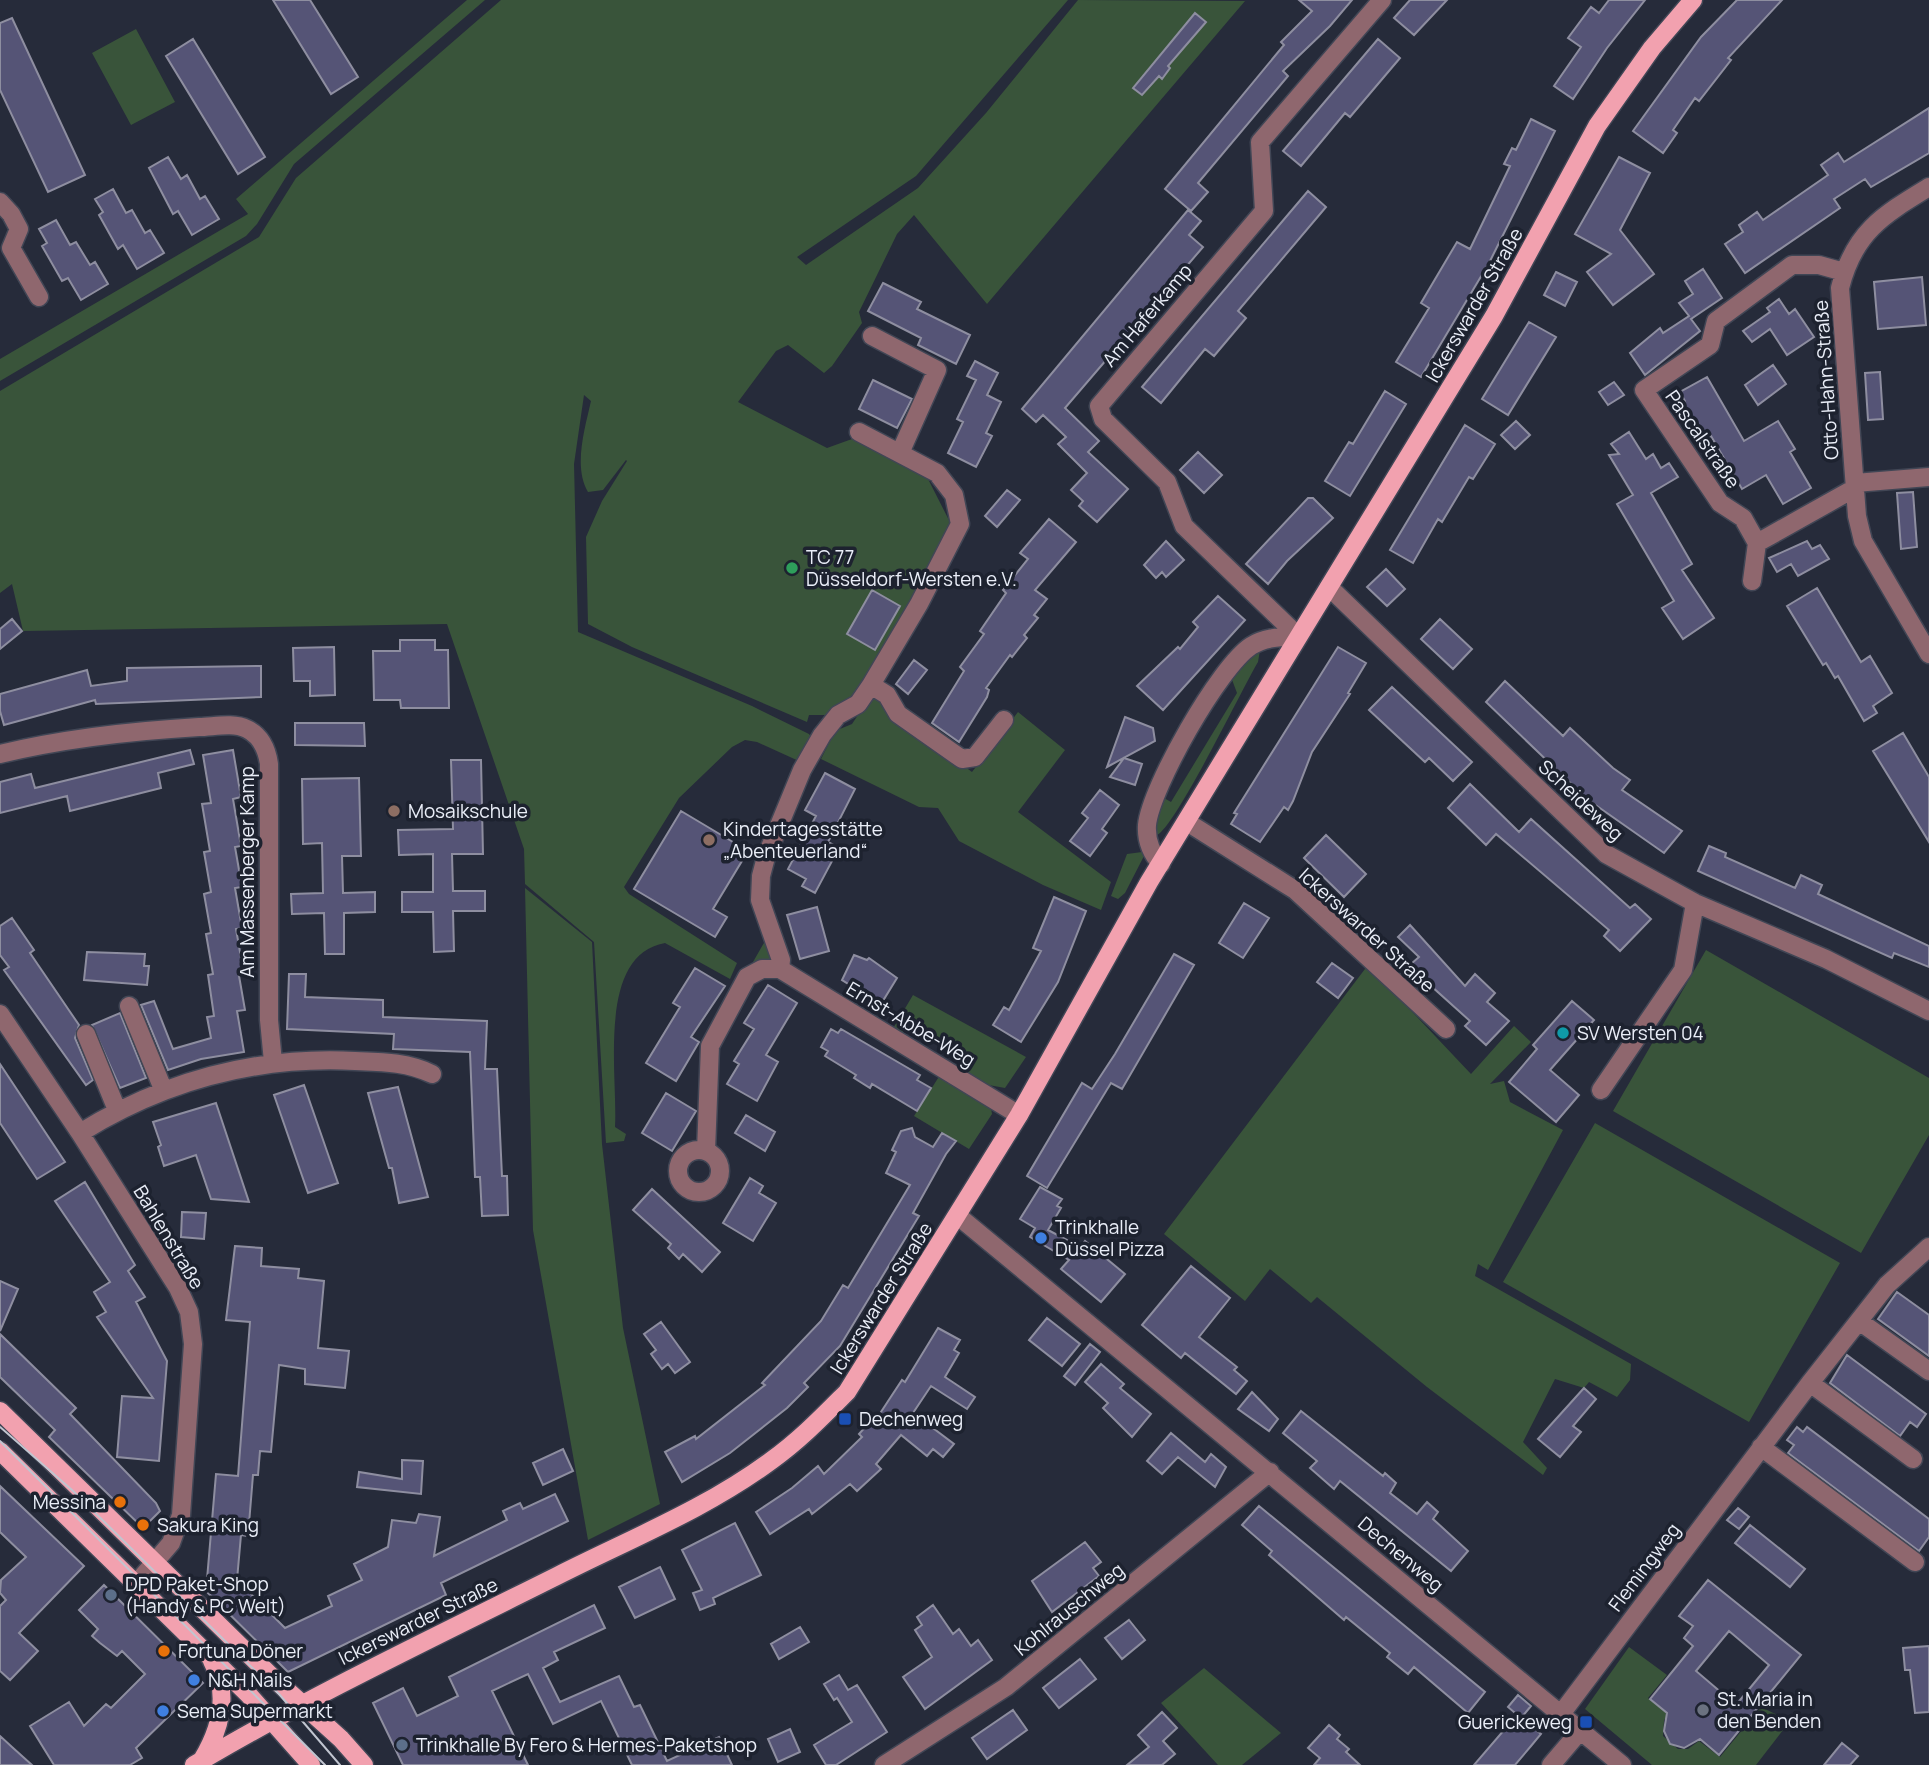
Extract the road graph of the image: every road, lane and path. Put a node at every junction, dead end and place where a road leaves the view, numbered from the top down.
1 (1381, 0) edge
2 (1693, 0) edge
3 (1929, 187) edge
4 (1, 206) edge
5 (1844, 272) junction
6 (39, 298) dead end
7 (872, 336) dead end
8 (859, 432) dead end
9 (900, 453) junction
10 (1929, 477) edge
11 (1855, 485) junction
12 (1757, 543) junction
13 (1752, 581) dead end
14 (1329, 587) junction
15 (1298, 636) junction
16 (1929, 654) edge
17 (871, 685) junction
18 (1004, 720) dead end
19 (0, 754) edge
20 (1188, 822) junction
21 (1161, 864) junction
22 (1695, 903) junction
23 (780, 969) junction
24 (129, 1006) dead end
25 (1929, 1011) edge
26 (0, 1014) edge
27 (1446, 1029) dead end
28 (86, 1034) dead end
29 (274, 1062) junction
30 (432, 1074) dead end
31 (163, 1089) junction
32 (1601, 1090) dead end
33 (117, 1110) junction
34 (1019, 1115) junction
35 (80, 1133) junction
36 (706, 1151) dead end
37 (958, 1216) junction
38 (1929, 1247) edge
39 (1922, 1265) edge
40 (1859, 1321) junction
41 (1929, 1371) edge
42 (1810, 1383) junction
43 (0, 1411) edge
44 (1761, 1447) junction
45 (0, 1451) edge
46 (1913, 1459) dead end
47 (1270, 1472) junction
48 (156, 1562) junction
49 (1915, 1562) dead end
50 (136, 1584) junction
51 (209, 1655) junction
52 (304, 1704) junction
53 (1561, 1714) junction
54 (275, 1720) junction
55 (1580, 1731) junction
56 (198, 1763) edge
57 (310, 1765) edge
58 (364, 1765) edge
59 (884, 1765) edge
60 (1551, 1765) edge
61 (1622, 1765) edge

1 - 15 street, Am Haferkamp
2 - 14 main road, Ickerswarder Straße
3 - 5 street, Otto-Hahn-Straße
4 - 6 street
5 - 11 street, Otto-Hahn-Straße
5 - 12 street, Pascalstraße
7 - 9 street
8 - 9 street
9 - 17 street
10 - 11 street, Otto-Hahn-Straße
11 - 12 street
11 - 16 street, Otto-Hahn-Straße
12 - 13 street
14 - 15 main road, Ickerswarder Straße
14 - 22 street, Scheideweg
15 - 20 main road, Ickerswarder Straße
15 - 21 street
17 - 18 street
17 - 23 street
19 - 29 street, Am Massenberger Kamp
20 - 21 main road, Ickerswarder Straße
20 - 27 street, Ickerswarder Straße
21 - 34 main road, Ickerswarder Straße
22 - 25 street, Scheideweg
22 - 32 street
23 - 34 street, Ernst-Abbe-Weg
23 - 36 street
24 - 31 street
26 - 35 street, Bahlenstraße
28 - 33 street
29 - 30 street
29 - 31 street
31 - 33 street
33 - 35 street
34 - 37 main road, Ickerswarder Straße
35 - 48 street, Bahlenstraße
37 - 47 street, Dechenweg
37 - 52 main road, Ickerswarder Straße
38 - 39 street, Flemingweg
39 - 40 street, Flemingweg
40 - 41 street
40 - 42 street, Flemingweg
42 - 44 street, Flemingweg
42 - 46 street
43 - 48 main road
44 - 49 street
44 - 53 street, Flemingweg
45 - 50 main road
47 - 53 street, Dechenweg
47 - 59 street, Kohlrauschweg
48 - 50 street, Bahlenstraße
48 - 52 main road
50 - 51 main road
51 - 54 main road
51 - 56 main road
52 - 54 main road, Ickerswarder Straße
52 - 58 main road
53 - 55 street, Dechenweg
54 - 56 main road, Ickerswarder Straße
54 - 57 main road
55 - 60 street
55 - 61 street, Dechenweg

